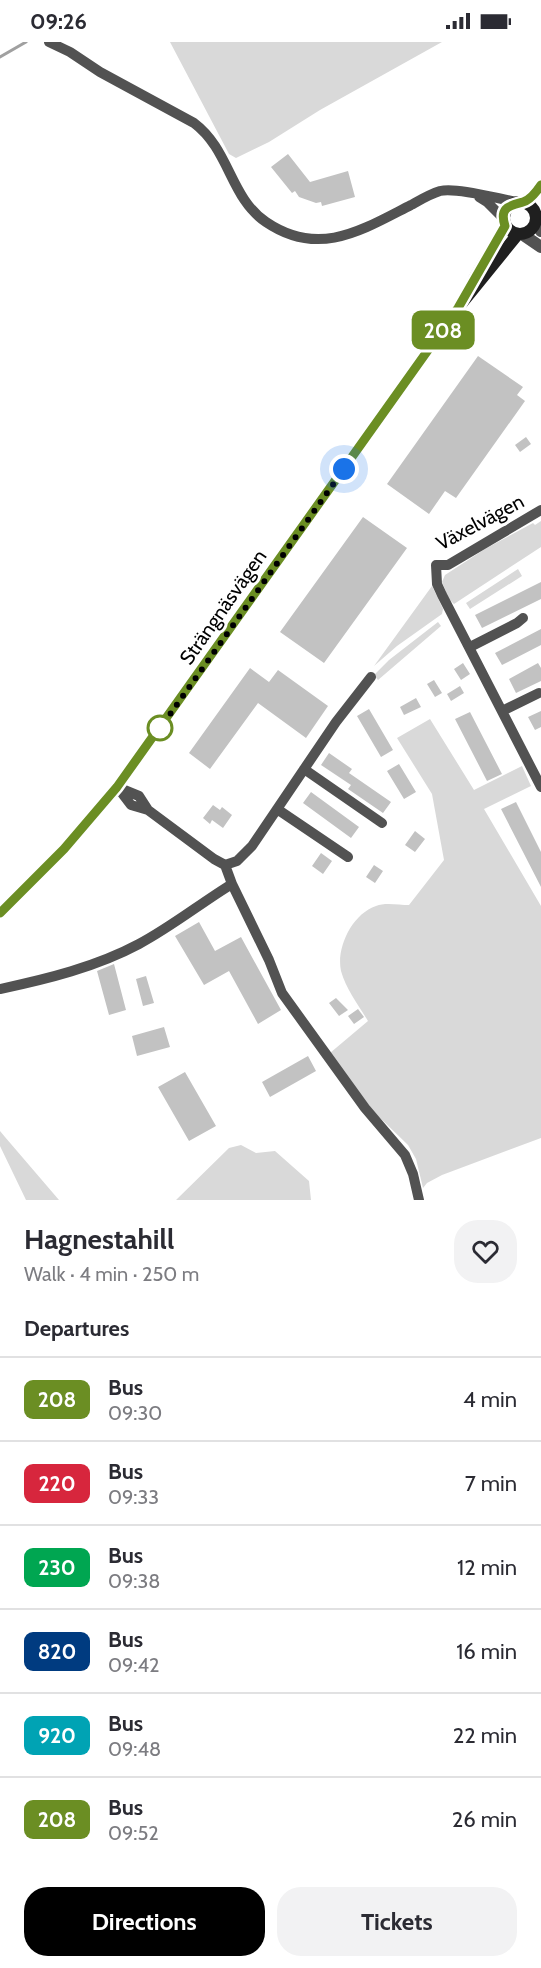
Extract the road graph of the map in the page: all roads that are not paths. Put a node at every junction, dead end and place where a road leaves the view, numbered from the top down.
1 (49, 42) edge
2 (541, 185) edge
3 (475, 195) junction
4 (520, 202) junction
5 (537, 212) edge
6 (504, 222) junction
7 (541, 231) edge
8 (520, 234) junction
9 (541, 247) edge
10 (458, 308) junction
11 (541, 510) edge
12 (523, 618) dead end
13 (470, 647) junction
14 (371, 677) dead end
15 (539, 693) dead end
16 (502, 711) junction
17 (304, 769) junction
18 (538, 773) edge
19 (117, 787) junction
20 (541, 787) edge
21 (277, 808) junction
22 (382, 823) dead end
23 (348, 856) dead end
24 (225, 865) junction
25 (232, 884) junction
26 (0, 913) edge
27 (0, 989) edge
28 (419, 1200) edge

1 - 3 street
2 - 4 main road
3 - 4 street
3 - 6 street
4 - 5 main road
4 - 6 main road
5 - 7 street
5 - 8 main road
6 - 8 main road
6 - 10 main road, Strängnäsvägen
8 - 9 street
8 - 10 main road, Strängnäsvägen
10 - 19 main road, Strängnäsvägen
11 - 13 street, Växelvägen
12 - 13 street
13 - 16 street
14 - 17 street
15 - 16 street
16 - 18 street
17 - 21 street
17 - 22 street
18 - 20 street
19 - 24 street
19 - 26 main road, Strängnäsvägen
21 - 23 street
21 - 24 street
24 - 25 street
25 - 27 street
25 - 28 street

